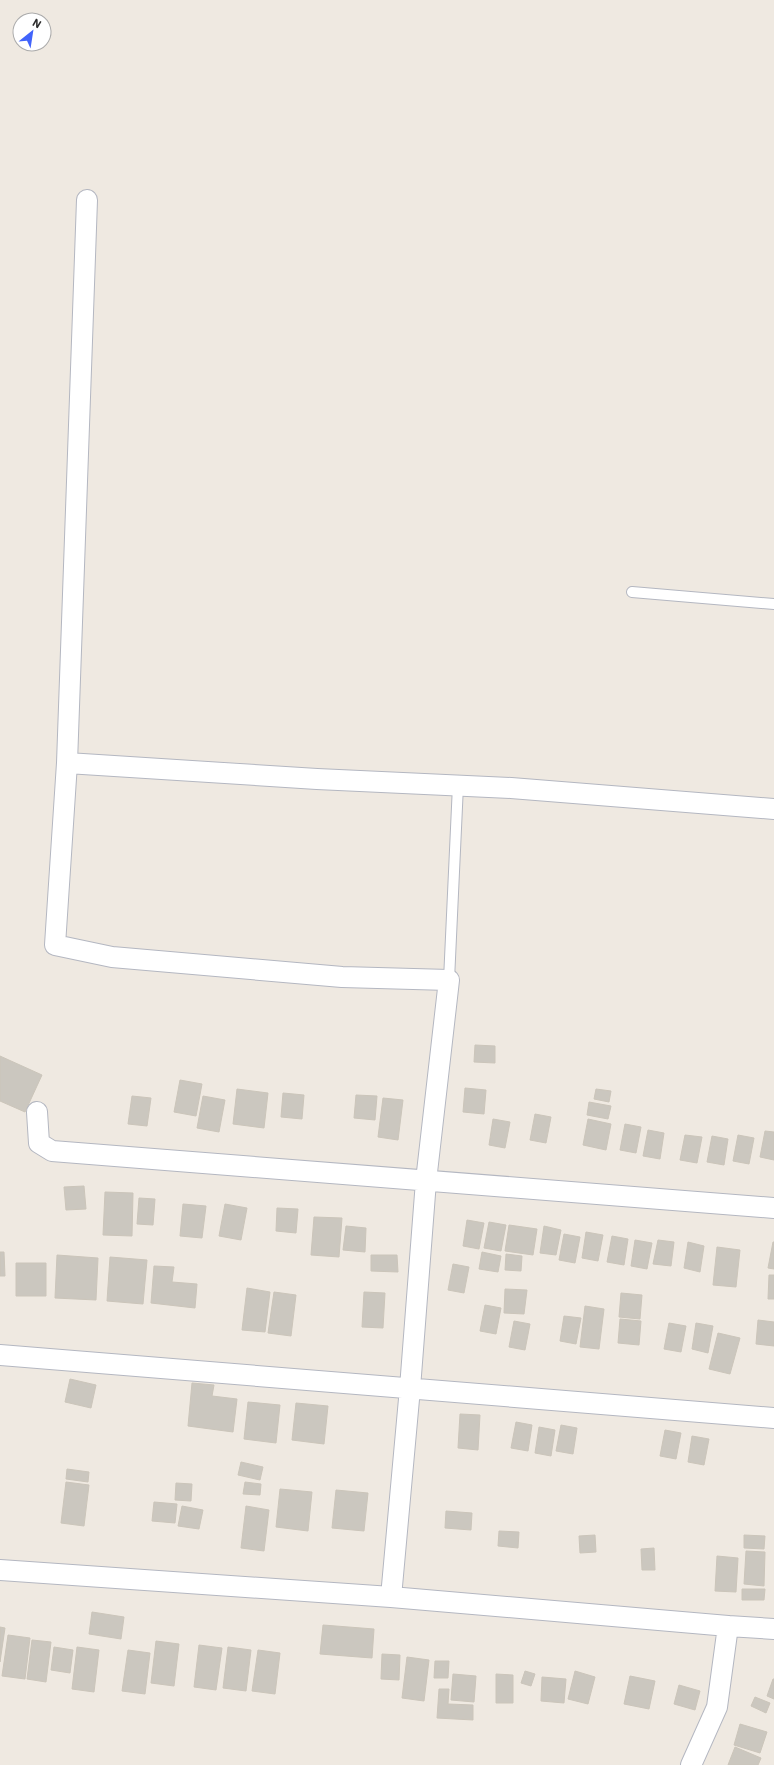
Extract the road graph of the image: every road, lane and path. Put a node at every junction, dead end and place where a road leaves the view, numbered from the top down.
1 (87, 200) dead end
2 (632, 592) dead end
3 (774, 604) edge
4 (67, 763) junction
5 (458, 785) junction
6 (774, 808) edge
7 (449, 980) junction
8 (38, 1112) dead end
9 (426, 1181) junction
10 (774, 1208) edge
11 (0, 1355) edge
12 (410, 1388) junction
13 (774, 1418) edge
14 (0, 1570) edge
15 (391, 1597) junction
16 (728, 1626) junction
17 (774, 1629) edge
18 (691, 1765) edge

1 - 4 street
2 - 3 lane
4 - 5 street
4 - 7 street
5 - 6 street
5 - 7 lane
7 - 9 street
8 - 9 street
9 - 10 street
9 - 12 street
11 - 12 street
12 - 13 street
12 - 15 street
14 - 15 street
15 - 16 street
16 - 17 street
16 - 18 street

